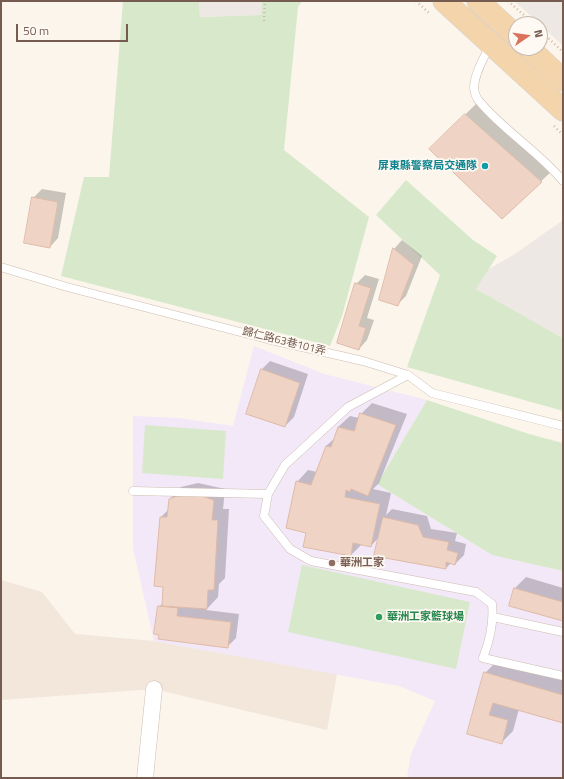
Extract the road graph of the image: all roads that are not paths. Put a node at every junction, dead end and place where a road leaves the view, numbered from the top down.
1 (444, 1) edge
2 (478, 1) edge
3 (508, 29) edge
4 (491, 44) junction
5 (538, 56) edge
6 (563, 80) edge
7 (563, 110) edge
8 (563, 181) edge
9 (1, 267) edge
10 (408, 375) junction
11 (563, 426) edge
12 (133, 490) dead end
13 (268, 494) junction
14 (493, 617) junction
15 (563, 632) edge
16 (563, 676) edge
17 (154, 689) dead end
18 (145, 778) edge

1 - 4 main road
2 - 3 main road
4 - 7 main road
4 - 8 lane
5 - 6 main road
9 - 10 lane, 歸仁路63巷101弄
10 - 11 lane, 歸仁路63巷101弄
10 - 13 lane
12 - 13 lane
13 - 14 lane
14 - 15 lane
14 - 16 lane
17 - 18 street

